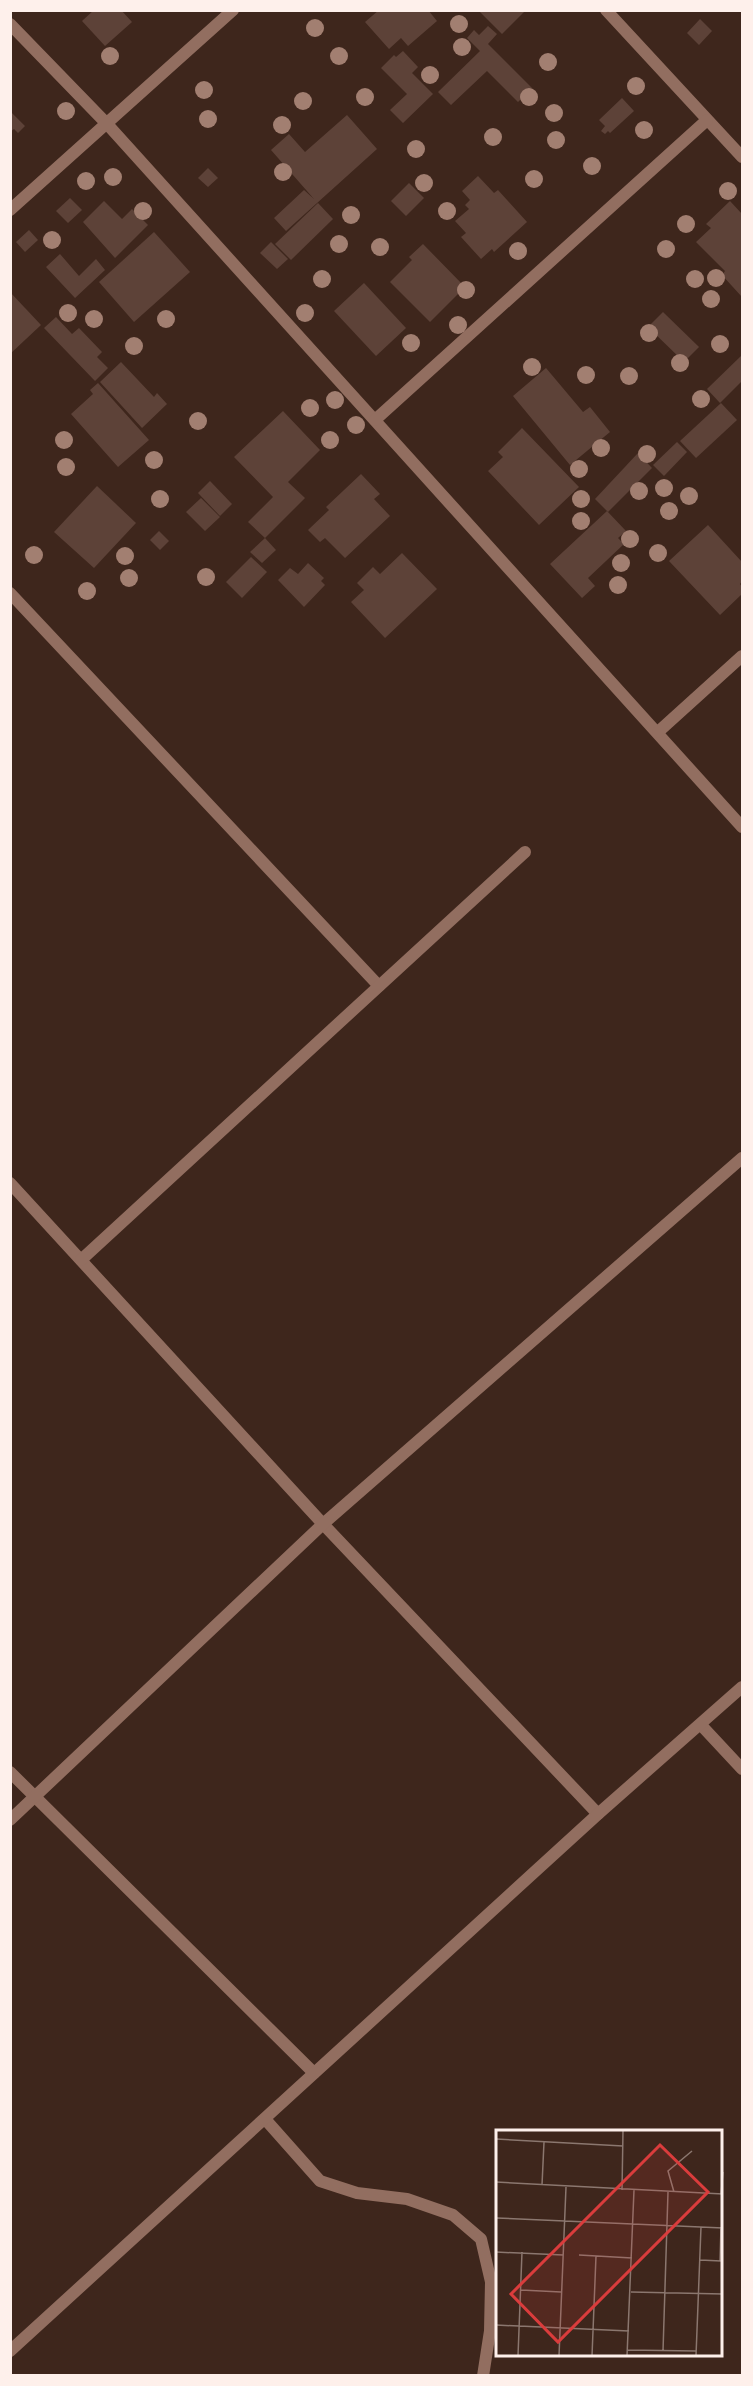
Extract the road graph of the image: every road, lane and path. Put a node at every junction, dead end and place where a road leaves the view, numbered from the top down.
1 (232, 10) edge
2 (606, 10) edge
3 (10, 24) edge
4 (707, 120) junction
5 (108, 125) junction
6 (742, 157) edge
7 (10, 210) edge
8 (375, 420) junction
9 (10, 593) edge
10 (742, 656) edge
11 (658, 732) junction
12 (742, 827) edge
13 (525, 852) dead end
14 (379, 986) junction
15 (742, 1158) edge
16 (10, 1184) edge
17 (81, 1260) junction
18 (323, 1524) junction
19 (742, 1687) edge
20 (701, 1725) junction
21 (742, 1769) edge
22 (10, 1772) edge
23 (33, 1797) junction
24 (598, 1814) junction
25 (10, 1820) edge
26 (314, 2073) junction
27 (265, 2118) junction
28 (10, 2351) edge
29 (483, 2376) edge

1 - 5 street
2 - 4 street
3 - 5 street
4 - 6 street
4 - 8 street
5 - 7 street
5 - 8 street
8 - 11 street
9 - 14 street
10 - 11 street
11 - 12 street
13 - 14 street
14 - 17 street
15 - 18 street
16 - 17 street
17 - 18 street
18 - 23 street
18 - 24 street
19 - 20 street
20 - 21 street
20 - 24 street
22 - 23 street
23 - 25 street
23 - 26 street
24 - 26 street
26 - 27 street
27 - 28 street
27 - 29 street

